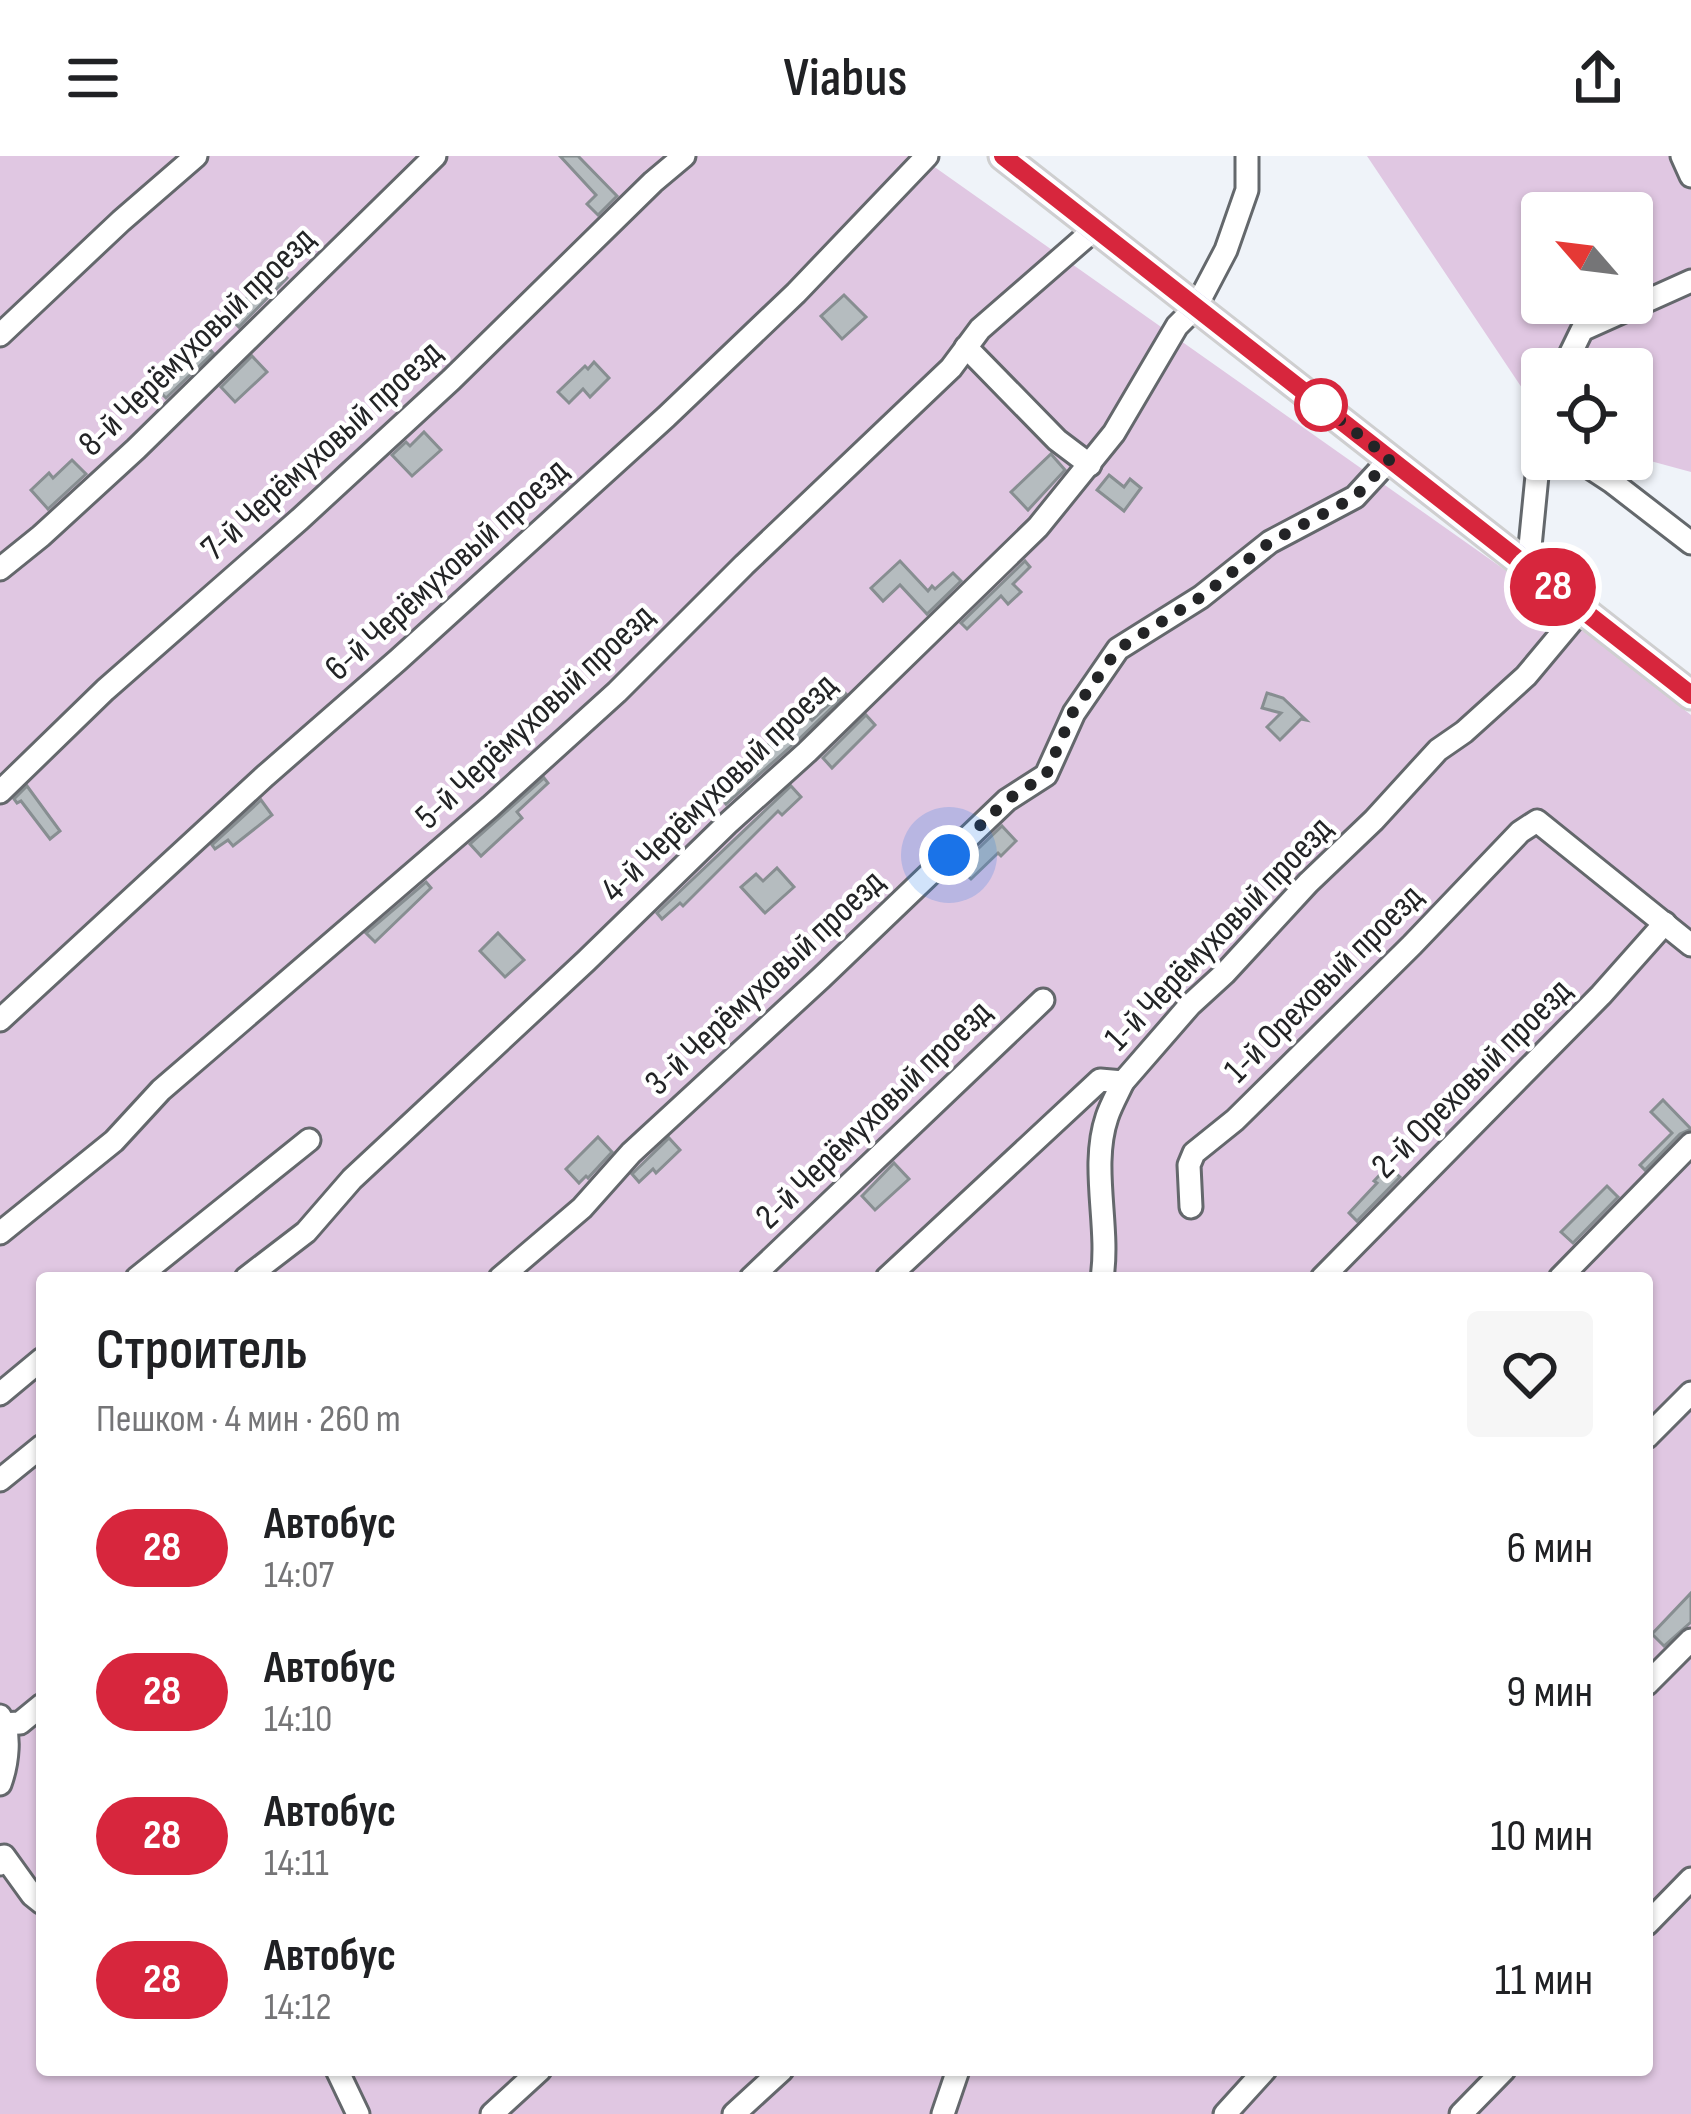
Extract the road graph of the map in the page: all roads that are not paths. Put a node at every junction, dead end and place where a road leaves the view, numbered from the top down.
1 (196, 156) edge
2 (435, 156) edge
3 (684, 156) edge
4 (927, 156) edge
5 (1004, 156) edge
6 (1247, 156) edge
7 (1682, 156) edge
8 (1691, 176) edge
9 (1096, 228) junction
10 (1691, 281) edge
11 (1196, 307) junction
12 (0, 335) edge
13 (966, 347) junction
14 (1573, 348) edge
15 (1390, 459) junction
16 (1090, 465) junction
17 (1537, 480) edge
18 (1606, 480) edge
19 (1691, 543) edge
20 (1528, 567) junction
21 (0, 569) edge
22 (1582, 609) junction
23 (1691, 695) edge
24 (0, 792) edge
25 (1665, 923) junction
26 (1691, 945) edge
27 (1042, 1000) dead end
28 (0, 1020) edge
29 (1123, 1082) junction
30 (309, 1140) dead end
31 (1691, 1144) edge
32 (1191, 1207) dead end
33 (0, 1233) edge
34 (144, 1272) edge
35 (254, 1272) edge
36 (507, 1272) edge
37 (757, 1272) edge
38 (893, 1272) edge
39 (1103, 1272) edge
40 (1328, 1272) edge
41 (1566, 1272) edge
42 (36, 1364) edge
43 (1691, 1393) edge
44 (0, 1394) edge
45 (1653, 1431) edge
46 (36, 1451) edge
47 (0, 1480) edge
48 (1691, 1640) edge
49 (1653, 1678) edge
50 (36, 1710) edge
51 (2, 1721) edge
52 (0, 1784) edge
53 (0, 1864) edge
54 (1691, 1879) edge
55 (36, 1898) edge
56 (1653, 1918) edge
57 (341, 2076) edge
58 (533, 2076) edge
59 (775, 2076) edge
60 (956, 2076) edge
61 (1260, 2076) edge
62 (1498, 2076) edge
63 (358, 2114) edge
64 (492, 2114) edge
65 (734, 2114) edge
66 (943, 2114) edge
67 (1225, 2114) edge
68 (1461, 2114) edge

1 - 12 street
2 - 21 street, 8-й Черёмуховый проезд
3 - 24 street, 7-й Черёмуховый проезд
4 - 28 street, 6-й Черёмуховый проезд
5 - 9 main road
6 - 11 street, 4-й Черёмуховый проезд
7 - 8 street
9 - 11 main road
9 - 13 street, 5-й Черёмуховый проезд
10 - 14 street
11 - 15 main road
11 - 16 street, 4-й Черёмуховый проезд
13 - 16 street
13 - 33 street, 5-й Черёмуховый проезд
15 - 20 main road
15 - 36 street, 3-й Черёмуховый проезд
16 - 35 street, 4-й Черёмуховый проезд
17 - 20 street
18 - 19 street
20 - 22 main road
22 - 23 main road
22 - 29 street, 1-й Черёмуховый проезд
25 - 26 street
25 - 32 street, 1-й Ореховый проезд
25 - 40 street, 2-й Ореховый проезд
27 - 37 street, 2-й Черёмуховый проезд
29 - 38 street, 1-й Черёмуховый проезд
29 - 39 street
30 - 34 street
31 - 41 street
42 - 44 street
43 - 45 street
46 - 47 street
48 - 49 street
50 - 51 street
51 - 52 street
53 - 55 street
54 - 56 street
57 - 63 street
58 - 64 street
59 - 65 street
60 - 66 street
61 - 67 street
62 - 68 street

